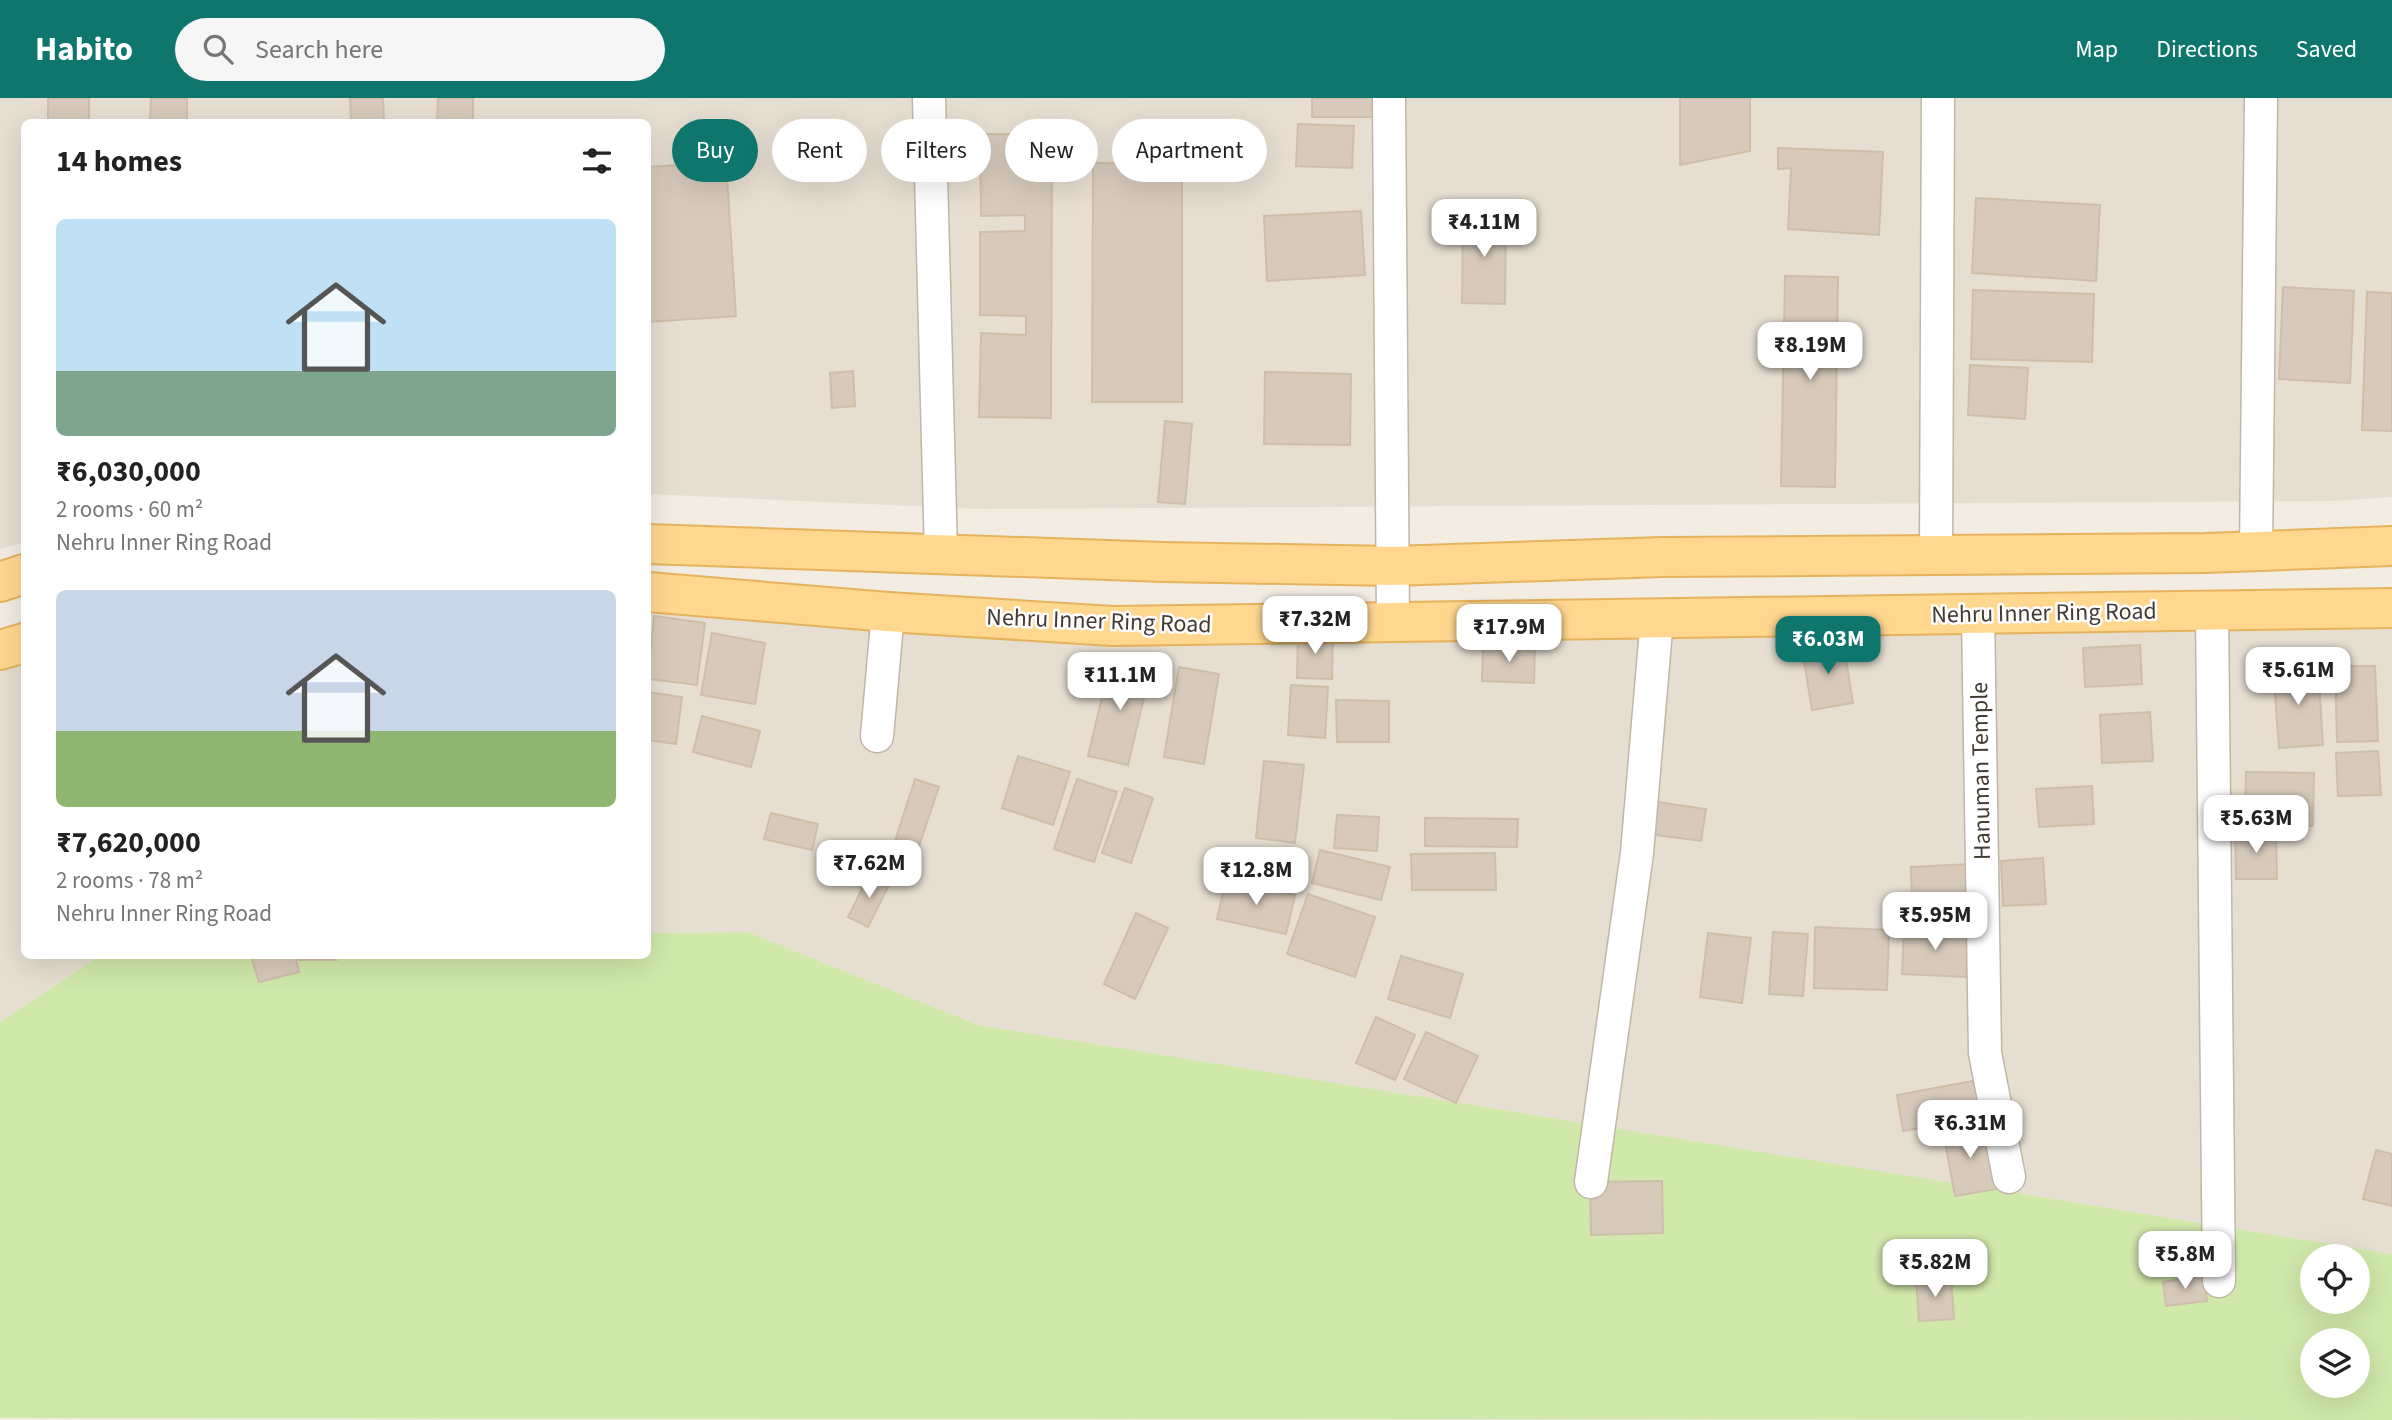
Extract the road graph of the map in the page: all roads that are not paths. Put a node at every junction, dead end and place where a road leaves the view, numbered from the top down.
1 (929, 98) edge
2 (1389, 98) edge
3 (1938, 98) edge
4 (2261, 98) edge
5 (651, 544) edge
6 (2392, 546) edge
7 (2256, 552) junction
8 (1936, 554) junction
9 (941, 555) junction
10 (1393, 566) junction
11 (21, 575) edge
12 (0, 582) edge
13 (651, 592) edge
14 (2392, 608) edge
15 (2212, 611) junction
16 (888, 612) junction
17 (1978, 614) junction
18 (1657, 618) junction
19 (1393, 621) junction
20 (21, 644) edge
21 (0, 650) edge
22 (877, 736) dead end
23 (2009, 1177) dead end
24 (1591, 1182) dead end
25 (2220, 1281) dead end

1 - 9 street
2 - 10 street
3 - 8 street
4 - 7 street
5 - 9 main road
6 - 7 main road
7 - 8 main road
8 - 10 main road
9 - 10 main road
10 - 19 street
11 - 12 main road
13 - 16 main road, Nehru Inner Ring Road
14 - 15 main road, Nehru Inner Ring Road
15 - 17 main road, Nehru Inner Ring Road
15 - 25 street
16 - 19 main road, Nehru Inner Ring Road
16 - 22 street
17 - 18 main road, Nehru Inner Ring Road
17 - 23 street, Hanuman Temple
18 - 19 main road, Nehru Inner Ring Road
18 - 24 street
20 - 21 main road

